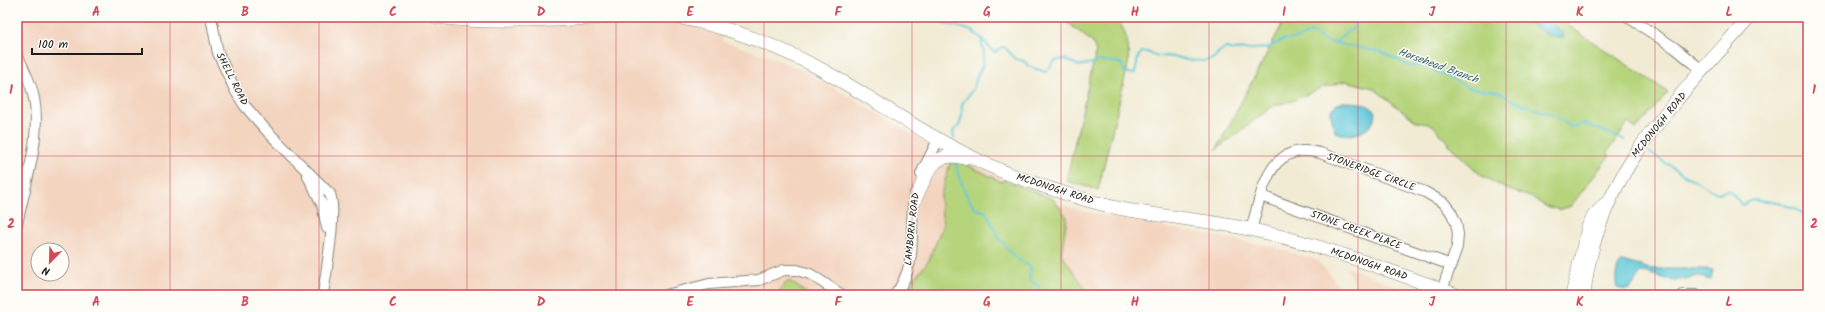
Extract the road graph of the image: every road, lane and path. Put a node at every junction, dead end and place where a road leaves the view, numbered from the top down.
1 (210, 17) edge
2 (435, 17) edge
3 (605, 17) edge
4 (678, 17) edge
5 (1628, 17) edge
6 (1750, 17) edge
7 (17, 54) edge
8 (1703, 71) junction
9 (938, 140) junction
10 (976, 161) junction
11 (1261, 196) junction
12 (1610, 198) junction
13 (914, 201) junction
14 (17, 224) edge
15 (1251, 230) junction
16 (1451, 265) junction
17 (1442, 290) junction
18 (323, 295) edge
19 (666, 295) edge
20 (842, 295) edge
21 (895, 295) edge
22 (1457, 295) edge
23 (1572, 295) edge
24 (1584, 295) edge
25 (1683, 295) edge
26 (1696, 295) edge

1 - 18 street, SHELL ROAD
2 - 3 main road
4 - 9 main road, MCDONOGH ROAD
5 - 8 street
6 - 8 main road, MCDONOGH ROAD
7 - 14 street
8 - 12 main road, MCDONOGH ROAD
9 - 10 main road, MCDONOGH ROAD
9 - 13 street, LAMBORN ROAD
10 - 13 main road
10 - 15 main road, MCDONOGH ROAD
11 - 15 street, STONERIDGE CIRCLE
11 - 16 street, STONE CREEK PLACE
11 - 16 street, STONERIDGE CIRCLE
12 - 23 main road
12 - 24 main road, MCDONOGH ROAD
13 - 21 street, LAMBORN ROAD
15 - 17 main road, MCDONOGH ROAD
16 - 17 street, STONERIDGE CIRCLE
17 - 22 main road, MCDONOGH ROAD
19 - 20 street
25 - 26 street

